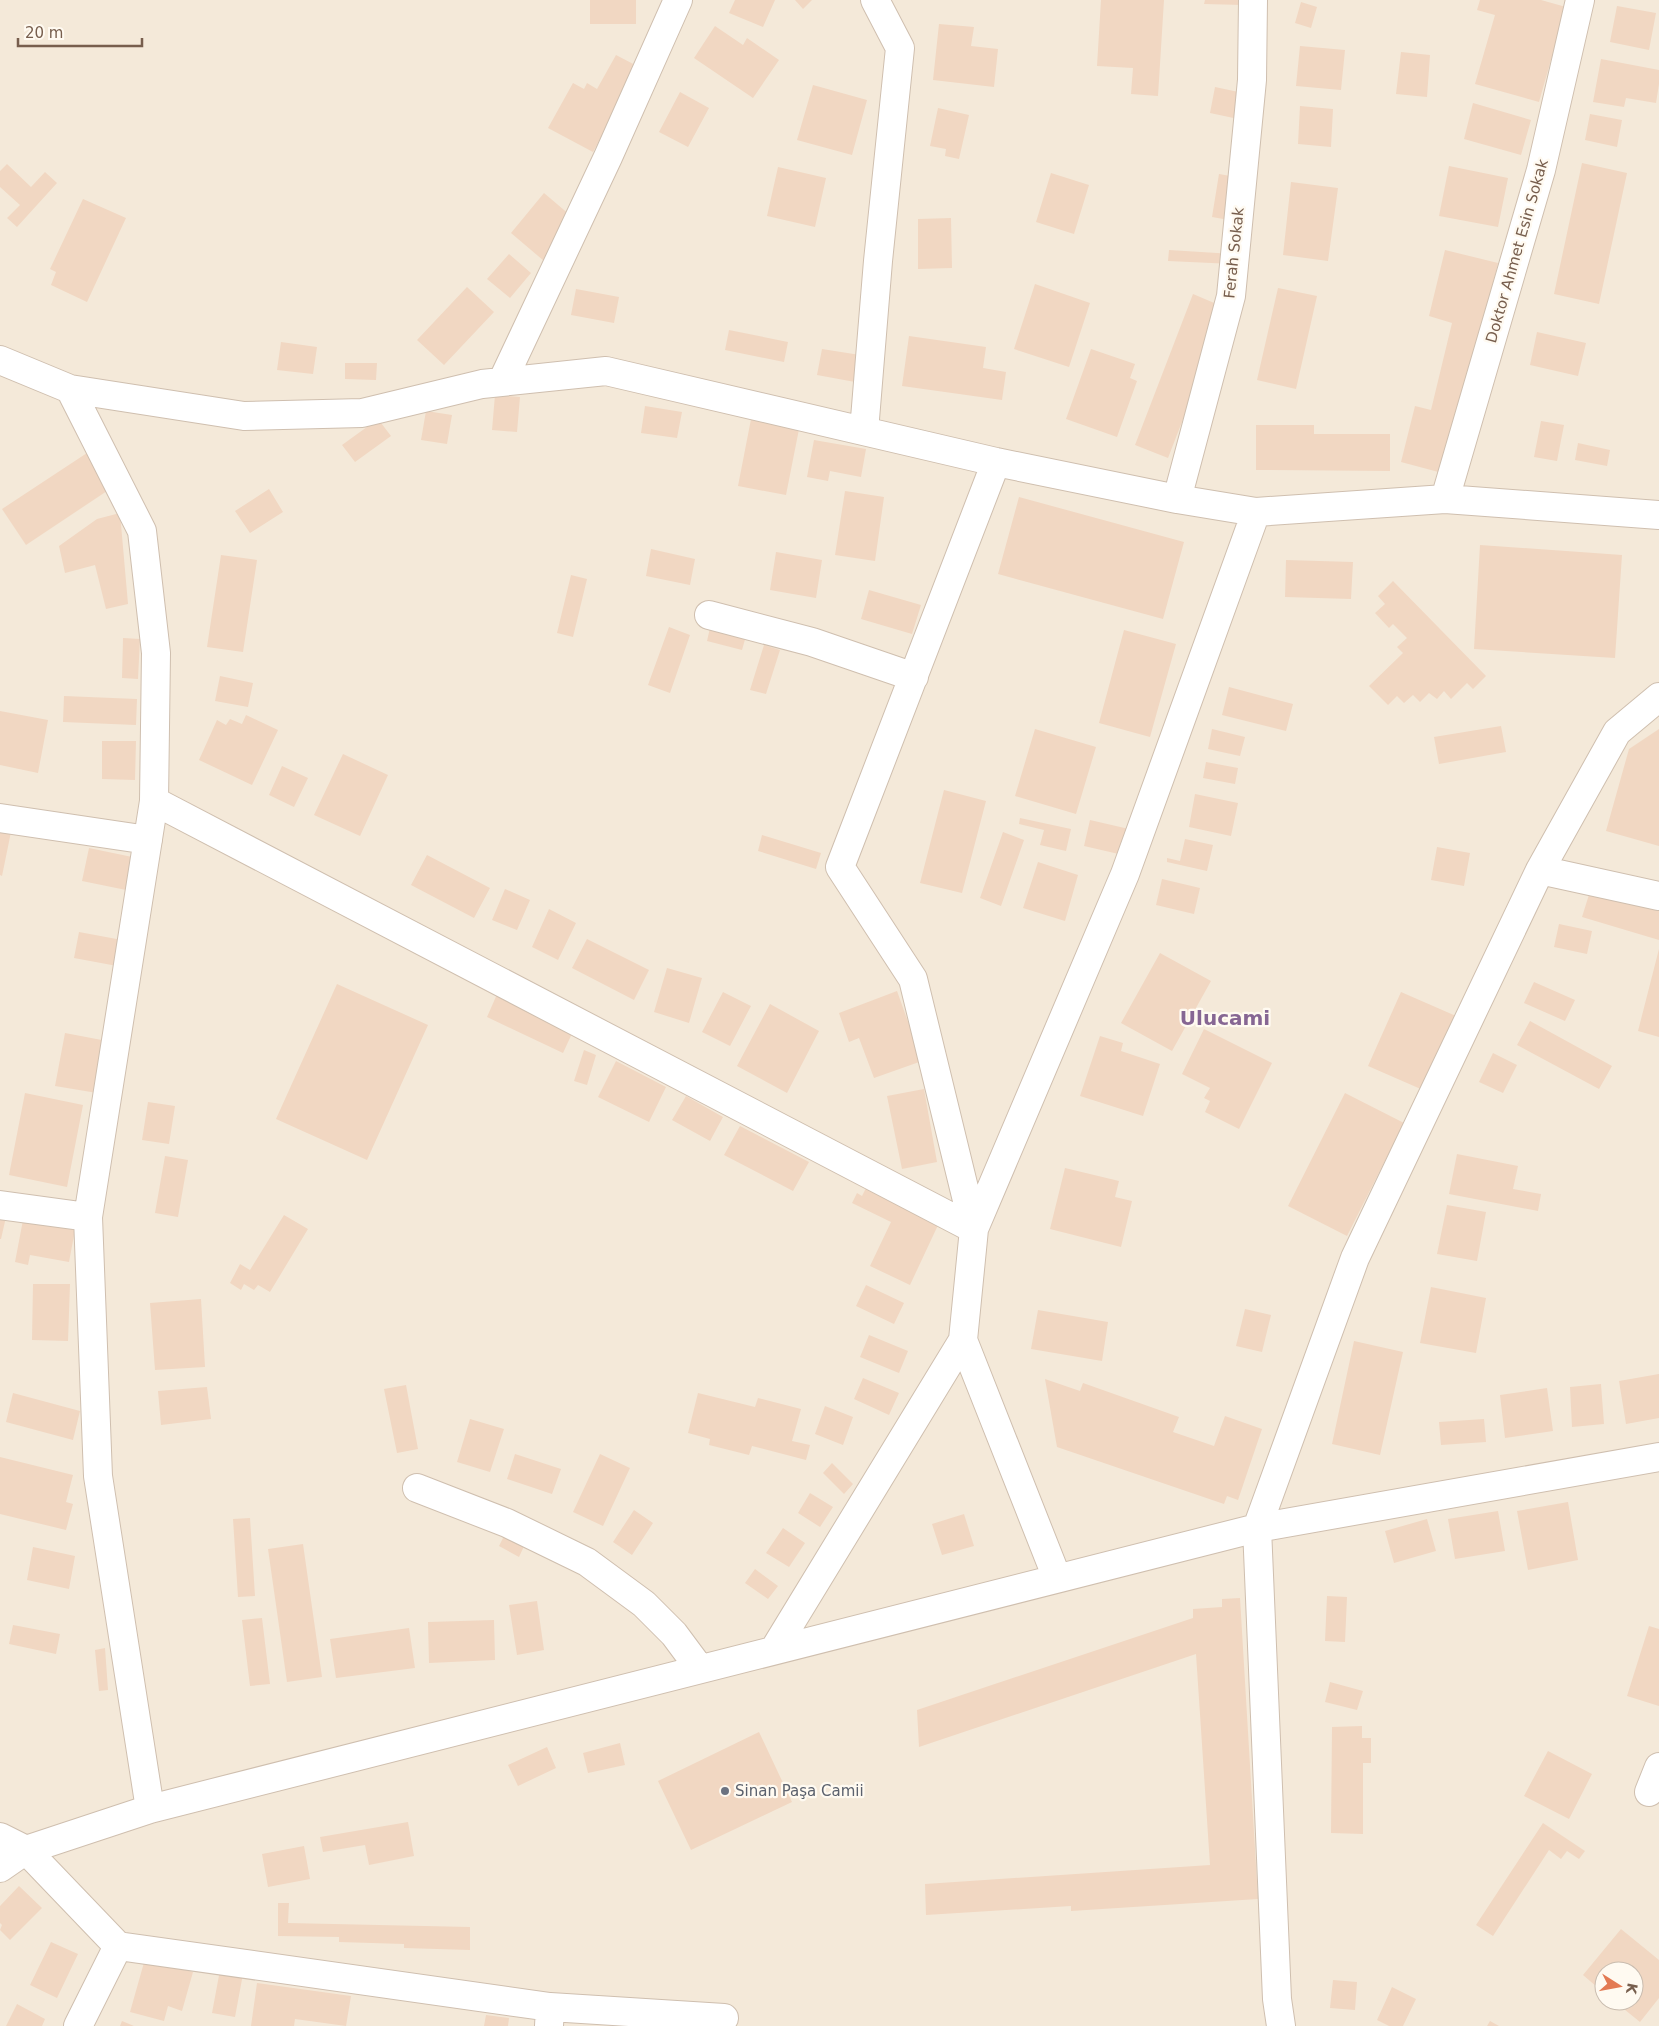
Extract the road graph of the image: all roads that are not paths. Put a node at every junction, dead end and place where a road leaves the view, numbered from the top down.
1 (678, 0) edge
2 (875, 0) edge
3 (1253, 0) edge
4 (1580, 0) edge
5 (0, 360) edge
6 (502, 382) junction
7 (70, 389) junction
8 (864, 432) junction
9 (996, 462) junction
10 (1177, 499) junction
11 (1445, 499) junction
12 (1256, 512) junction
13 (1659, 515) edge
14 (708, 615) dead end
15 (914, 677) junction
16 (1659, 697) edge
17 (154, 801) junction
18 (0, 818) edge
19 (148, 840) junction
20 (1540, 870) junction
21 (1659, 896) edge
22 (0, 1205) edge
23 (88, 1217) junction
24 (974, 1230) junction
25 (963, 1340) junction
26 (1659, 1457) edge
27 (417, 1488) dead end
28 (1257, 1528) junction
29 (1057, 1578) junction
30 (774, 1650) junction
31 (700, 1669) junction
32 (1659, 1767) edge
33 (1649, 1792) dead end
34 (150, 1809) junction
35 (0, 1837) edge
36 (26, 1850) junction
37 (0, 1868) edge
38 (118, 1946) junction
39 (549, 2017) edge
40 (724, 2018) dead end
41 (78, 2026) edge
42 (1281, 2026) edge

1 - 6 street
2 - 8 street
3 - 10 street, Ferah Sokak
4 - 11 street, Doktor Ahmet Esin Sokak
5 - 7 street
6 - 7 street
6 - 8 street
7 - 17 street
8 - 9 street
9 - 10 street
9 - 15 street
10 - 12 street
11 - 12 street
11 - 13 street
12 - 24 street
14 - 15 street
15 - 24 street
16 - 20 street
17 - 19 street
17 - 24 street
18 - 19 street
19 - 23 street
20 - 21 street
20 - 28 street
22 - 23 street
23 - 34 street
24 - 25 street
25 - 29 street
25 - 30 street
26 - 28 street
27 - 31 street
28 - 29 street
28 - 42 street
29 - 30 street
30 - 31 street
31 - 34 street
32 - 33 street
34 - 36 street
35 - 36 street
36 - 37 street
36 - 38 street
38 - 39 street
38 - 41 street
39 - 40 street

